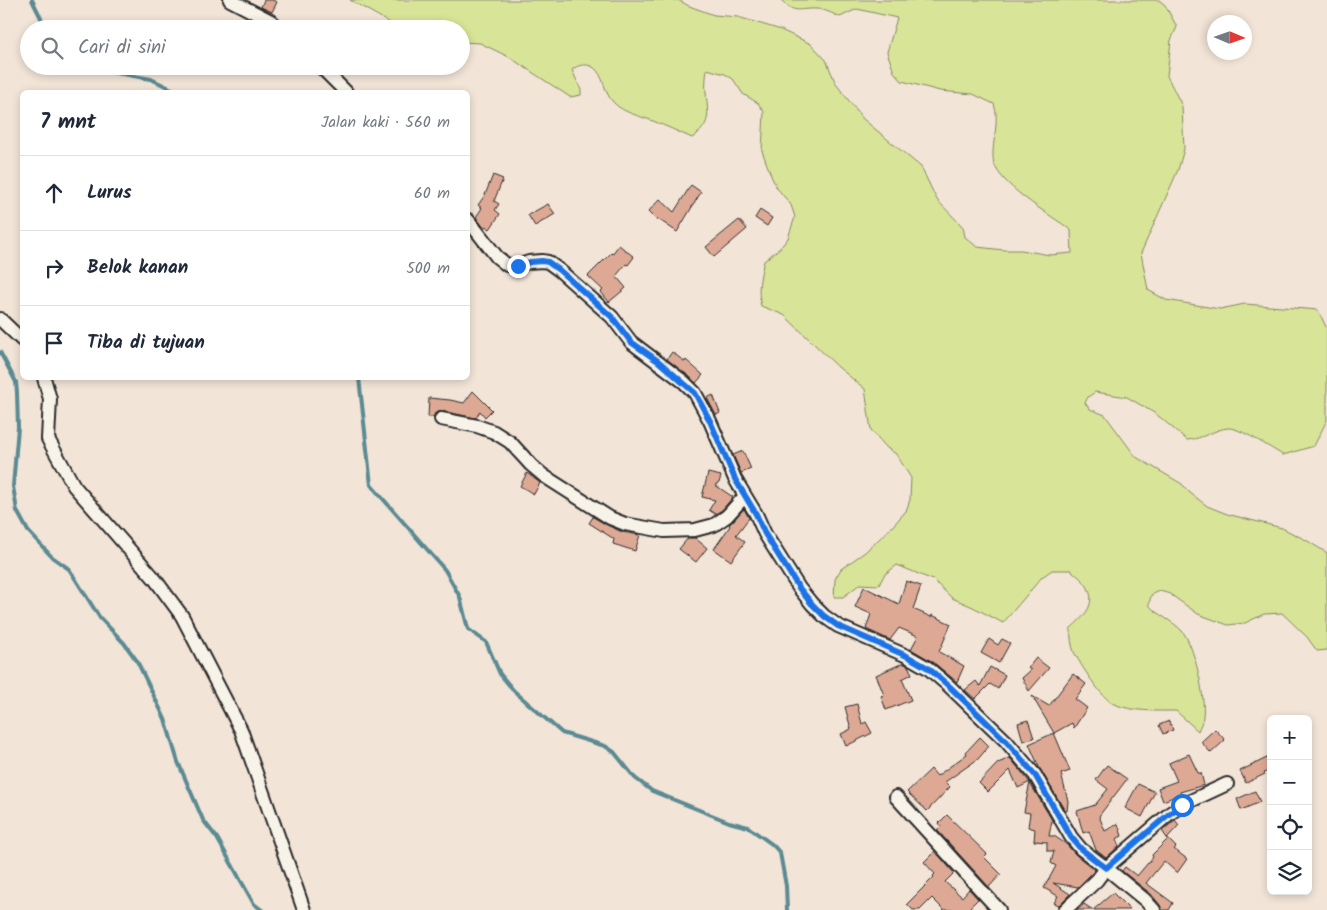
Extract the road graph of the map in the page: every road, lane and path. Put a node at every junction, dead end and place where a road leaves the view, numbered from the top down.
1 (230, 0) edge
2 (267, 20) edge
3 (329, 75) edge
4 (344, 90) edge
5 (470, 223) edge
6 (0, 319) edge
7 (20, 338) edge
8 (45, 380) edge
9 (441, 419) dead end
10 (745, 496) junction
11 (1227, 784) dead end
12 (896, 797) dead end
13 (1106, 868) junction
14 (304, 910) edge
15 (999, 910) edge
16 (1065, 910) edge
17 (1154, 910) edge

1 - 2 street
3 - 4 street
5 - 10 street
6 - 7 street
8 - 14 street
9 - 10 street
10 - 13 street
11 - 13 street
12 - 15 street
13 - 16 street
13 - 17 street

